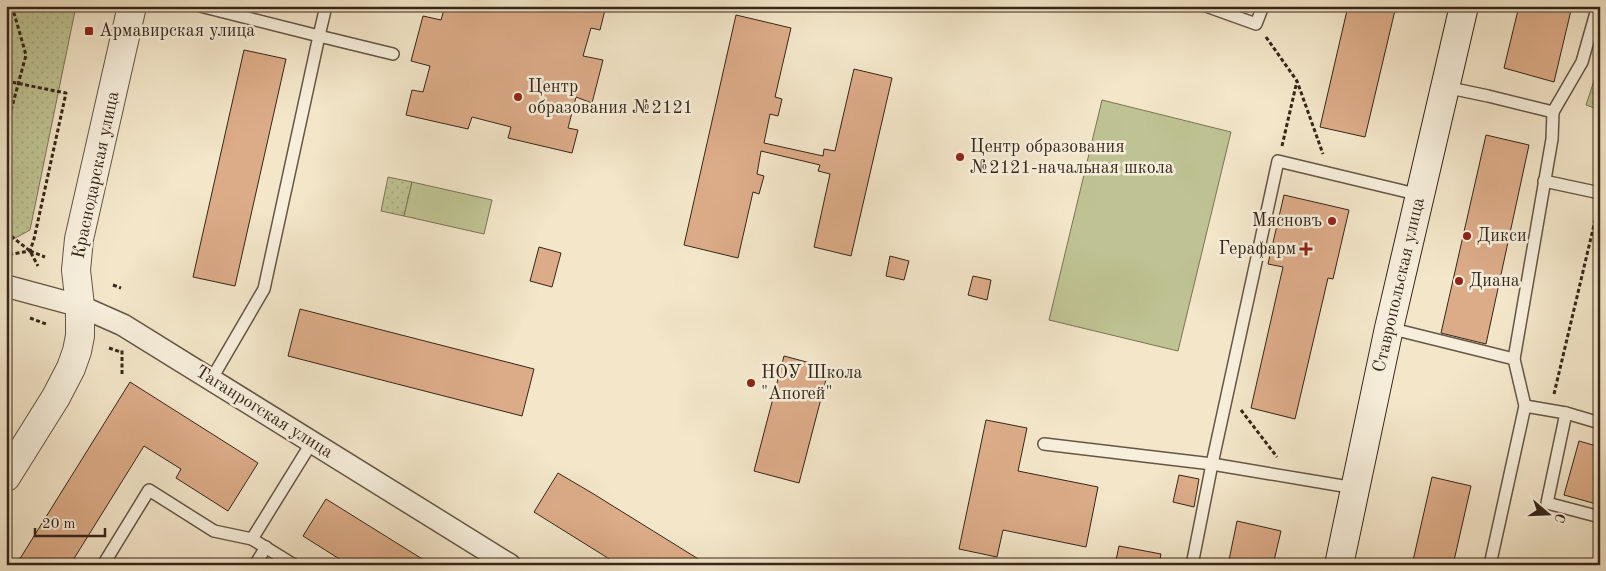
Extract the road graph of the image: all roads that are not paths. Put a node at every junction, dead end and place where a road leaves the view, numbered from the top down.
1 (132, 6) edge
2 (200, 6) edge
3 (326, 6) edge
4 (1206, 6) edge
5 (1263, 6) edge
6 (1464, 6) edge
7 (1600, 9) edge
8 (320, 36) junction
9 (394, 54) dead end
10 (1445, 87) junction
11 (1553, 112) junction
12 (1544, 181) junction
13 (1600, 193) edge
14 (1420, 194) junction
15 (6, 286) edge
16 (80, 306) junction
17 (1389, 328) junction
18 (1514, 359) junction
19 (211, 380) junction
20 (1525, 406) junction
21 (1566, 413) junction
22 (1600, 423) edge
23 (312, 442) junction
24 (1044, 444) dead end
25 (1212, 464) junction
26 (6, 477) edge
27 (1355, 488) junction
28 (1600, 517) edge
29 (252, 539) junction
30 (266, 547) junction
31 (102, 565) edge
32 (256, 565) edge
33 (294, 565) edge
34 (510, 565) edge
35 (1192, 565) edge
36 (1339, 565) edge
37 (1490, 565) edge

1 - 16 main road, Краснодарская улица
2 - 8 lane
3 - 8 lane
4 - 5 lane
6 - 10 main road, Ставропольская улица
7 - 11 lane
8 - 9 lane
8 - 19 lane
10 - 11 lane
10 - 14 main road, Ставропольская улица
11 - 12 lane
12 - 13 lane
12 - 18 lane
14 - 17 main road, Ставропольская улица
14 - 25 lane
15 - 16 street, Таганрогская улица
16 - 19 street, Таганрогская улица
16 - 26 main road, Краснодарская улица
17 - 18 lane
17 - 27 main road, Ставропольская улица
18 - 20 lane
19 - 23 street, Таганрогская улица
20 - 21 lane
20 - 37 lane
21 - 22 lane
21 - 28 lane
23 - 29 lane
23 - 34 street, Таганрогская улица
24 - 25 lane
25 - 27 lane
25 - 35 lane
27 - 36 main road, Ставропольская улица
29 - 30 lane
29 - 31 lane
30 - 32 lane
30 - 33 lane

